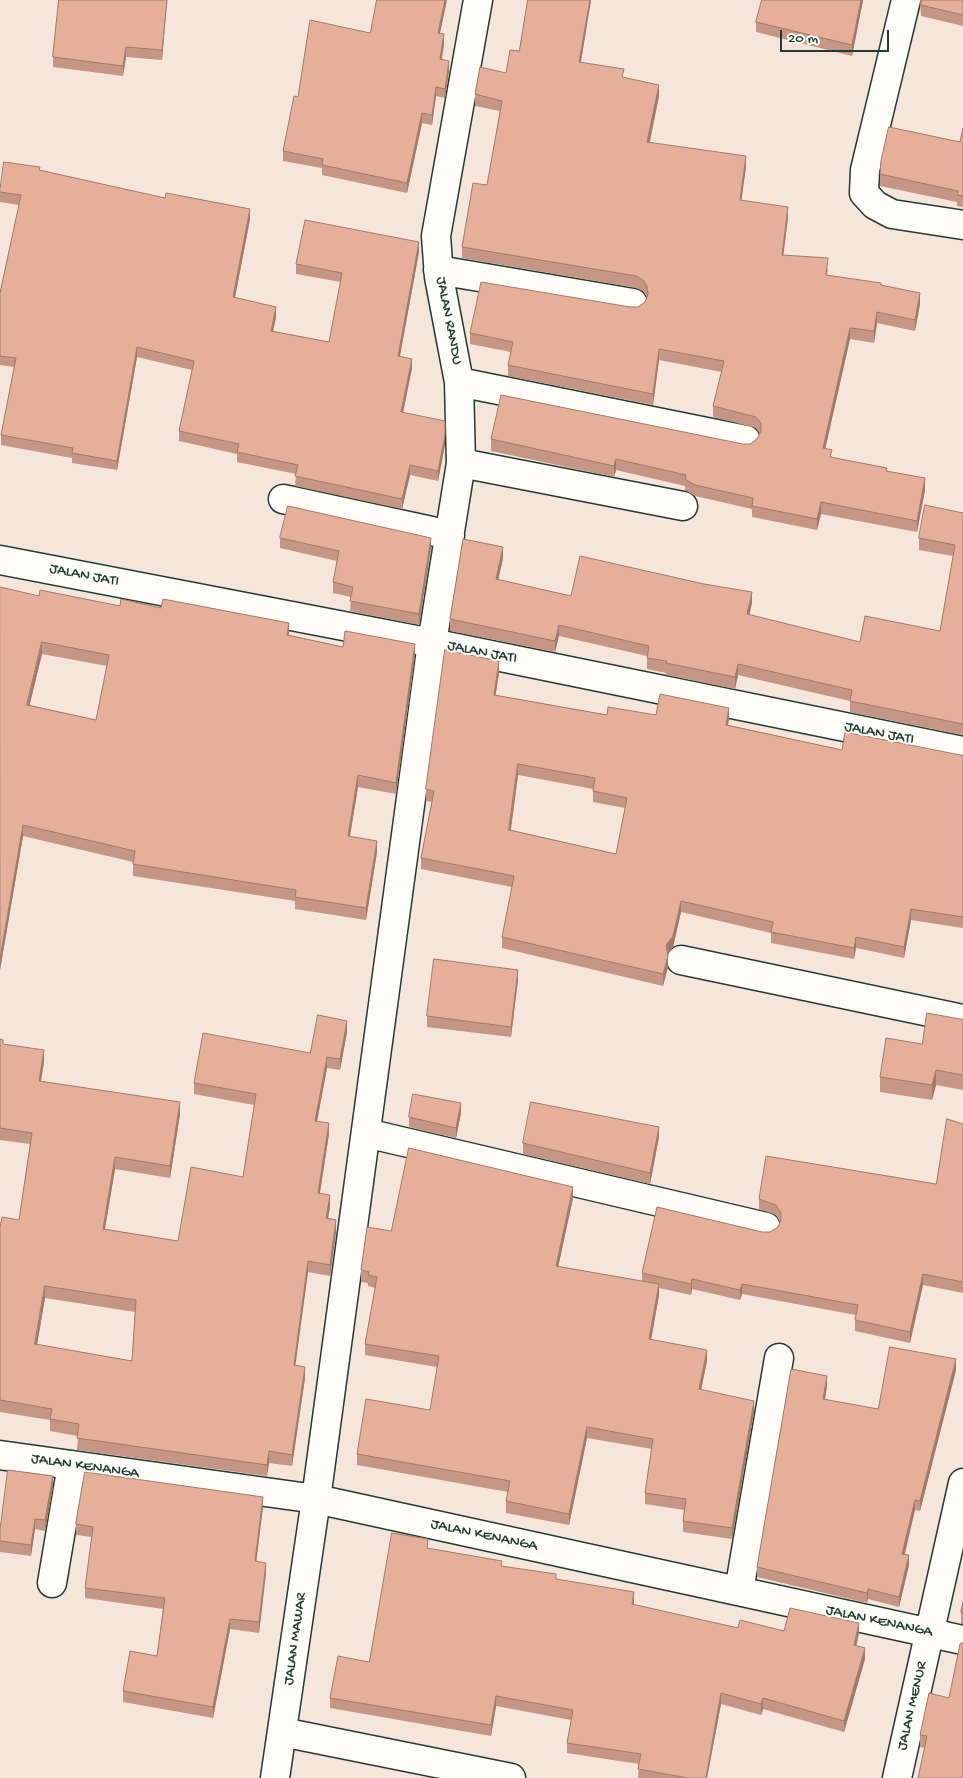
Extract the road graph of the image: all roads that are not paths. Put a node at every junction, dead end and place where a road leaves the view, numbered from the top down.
1 (478, 0) edge
2 (906, 0) edge
3 (963, 226) edge
4 (438, 270) junction
5 (632, 303) dead end
6 (459, 382) junction
7 (746, 440) dead end
8 (461, 463) junction
9 (283, 499) dead end
10 (683, 506) dead end
11 (450, 535) junction
12 (0, 560) edge
13 (432, 643) junction
14 (963, 751) edge
15 (681, 960) dead end
16 (963, 1018) edge
17 (366, 1133) junction
18 (766, 1227) dead end
19 (779, 1358) dead end
20 (0, 1455) edge
21 (72, 1465) junction
22 (963, 1483) edge
23 (316, 1499) junction
24 (52, 1583) dead end
25 (739, 1591) junction
26 (930, 1633) junction
27 (963, 1640) edge
28 (282, 1732) junction
29 (275, 1778) edge
30 (511, 1778) edge
31 (897, 1778) edge

1 - 4 street, JALAN RANDU
2 - 3 street
4 - 5 street
4 - 6 street, JALAN RANDU
6 - 7 street
6 - 8 street, JALAN RANDU
8 - 10 street
8 - 11 street, JALAN RANDU
9 - 11 street
11 - 13 street, JALAN RANDU
12 - 13 street, JALAN JATI
13 - 14 street, JALAN JATI
13 - 17 street, JALAN RANDU
15 - 16 street
17 - 18 street
17 - 23 street, JALAN MAWAR
19 - 25 street
20 - 21 street, JALAN KENANGA
21 - 23 street, JALAN KENANGA
21 - 24 street
22 - 26 street, JALAN MENUR
23 - 25 street, JALAN KENANGA
23 - 28 street, JALAN MAWAR
25 - 26 street, JALAN KENANGA
26 - 27 street, JALAN KENANGA
26 - 31 street, JALAN MENUR
28 - 29 street, JALAN MAWAR
28 - 30 street

